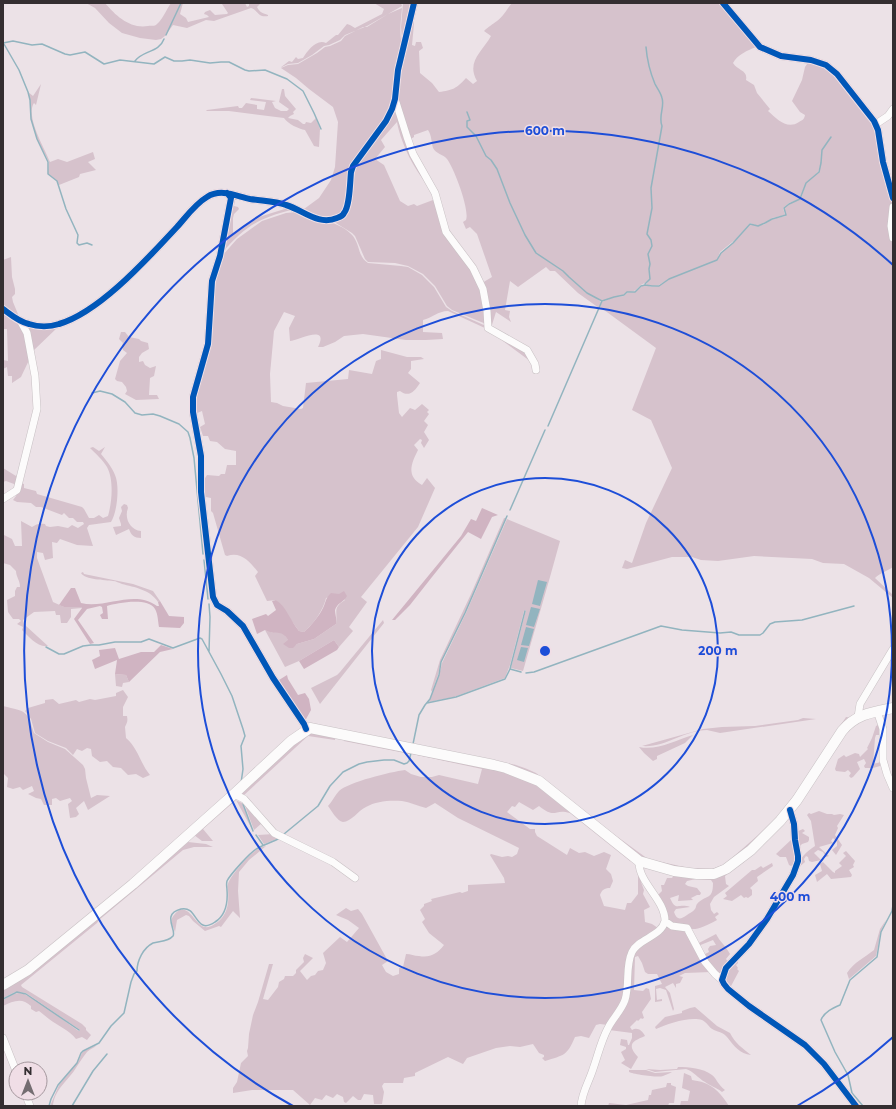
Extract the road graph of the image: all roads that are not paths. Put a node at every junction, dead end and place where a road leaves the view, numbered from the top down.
1 (414, 3) edge
2 (724, 3) edge
3 (395, 99) junction
4 (893, 109) edge
5 (876, 124) junction
6 (227, 193) junction
7 (893, 198) edge
8 (893, 207) edge
9 (893, 238) edge
10 (3, 310) edge
11 (21, 322) junction
12 (536, 370) dead end
13 (3, 499) edge
14 (893, 649) edge
15 (893, 708) edge
16 (877, 711) junction
17 (858, 717) junction
18 (306, 729) junction
19 (893, 788) edge
20 (234, 794) junction
21 (790, 810) junction
22 (639, 861) junction
23 (355, 878) dead end
24 (665, 921) junction
25 (722, 980) junction
26 (3, 985) edge
27 (3, 1038) edge
28 (12, 1061) edge
29 (581, 1106) edge
30 (856, 1106) edge

1 - 3 street
2 - 5 street
3 - 6 street
3 - 12 street
4 - 5 street
5 - 7 street
6 - 11 street
6 - 18 street
8 - 9 street
10 - 11 street
11 - 13 street
14 - 17 street
15 - 16 main road
16 - 17 main road
16 - 19 street
17 - 21 main road
18 - 20 main road
18 - 22 main road
20 - 23 street
20 - 26 main road
21 - 22 main road
21 - 25 street
22 - 24 street
24 - 25 street
24 - 29 street
25 - 30 street
27 - 28 street

